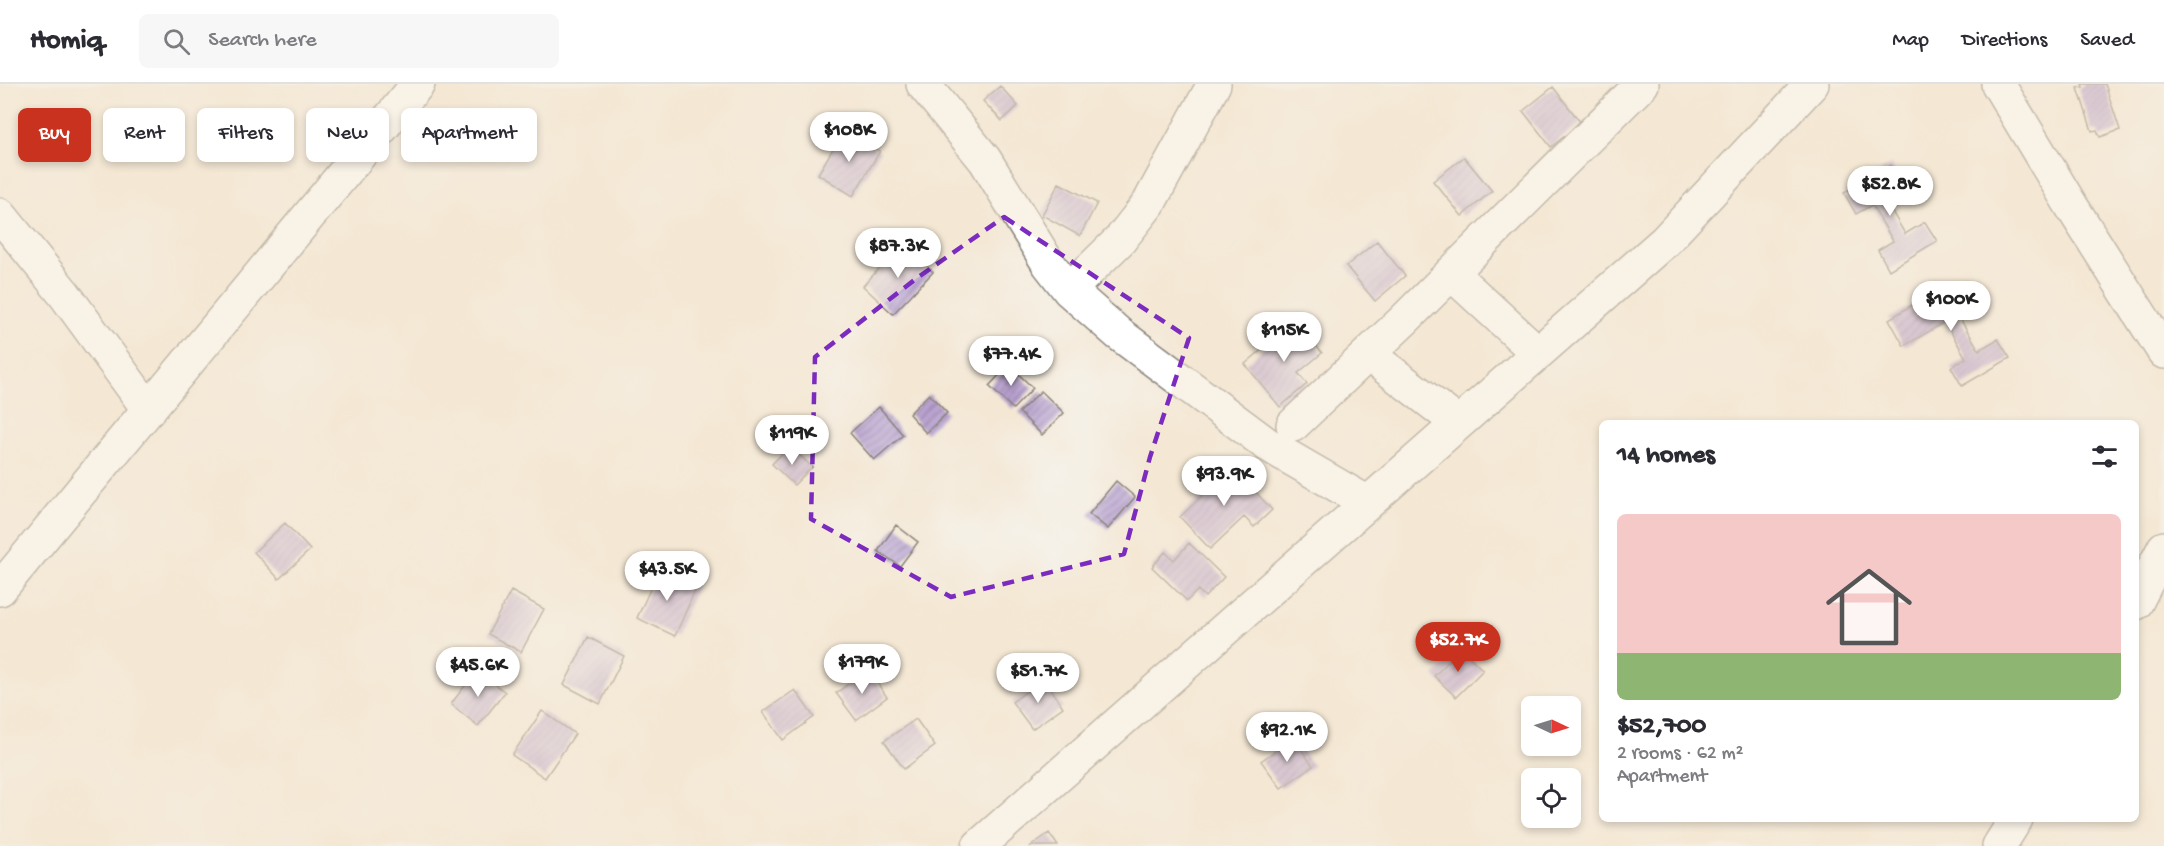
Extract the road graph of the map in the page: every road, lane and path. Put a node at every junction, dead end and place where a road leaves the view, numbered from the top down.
1 (923, 84) edge
2 (1214, 84) edge
3 (1642, 84) edge
4 (1812, 84) edge
5 (1998, 84) edge
6 (403, 90) edge
7 (0, 215) edge
8 (1451, 273) junction
9 (1069, 290) junction
10 (1537, 352) junction
11 (2164, 352) edge
12 (1368, 354) junction
13 (149, 410) junction
14 (1458, 423) junction
15 (1293, 425) dead end
16 (1368, 502) junction
17 (2164, 548) edge
18 (0, 589) edge
19 (2139, 597) edge
20 (2014, 822) edge
21 (979, 846) edge
22 (1999, 846) edge

1 - 9 main road
2 - 9 main road
3 - 8 main road
4 - 10 main road
5 - 11 main road
6 - 13 main road
7 - 13 main road
8 - 10 main road
8 - 12 main road
9 - 16 main road
10 - 14 main road
12 - 14 main road
12 - 15 main road
13 - 18 main road
14 - 16 main road
16 - 21 main road
17 - 19 main road
20 - 22 main road

